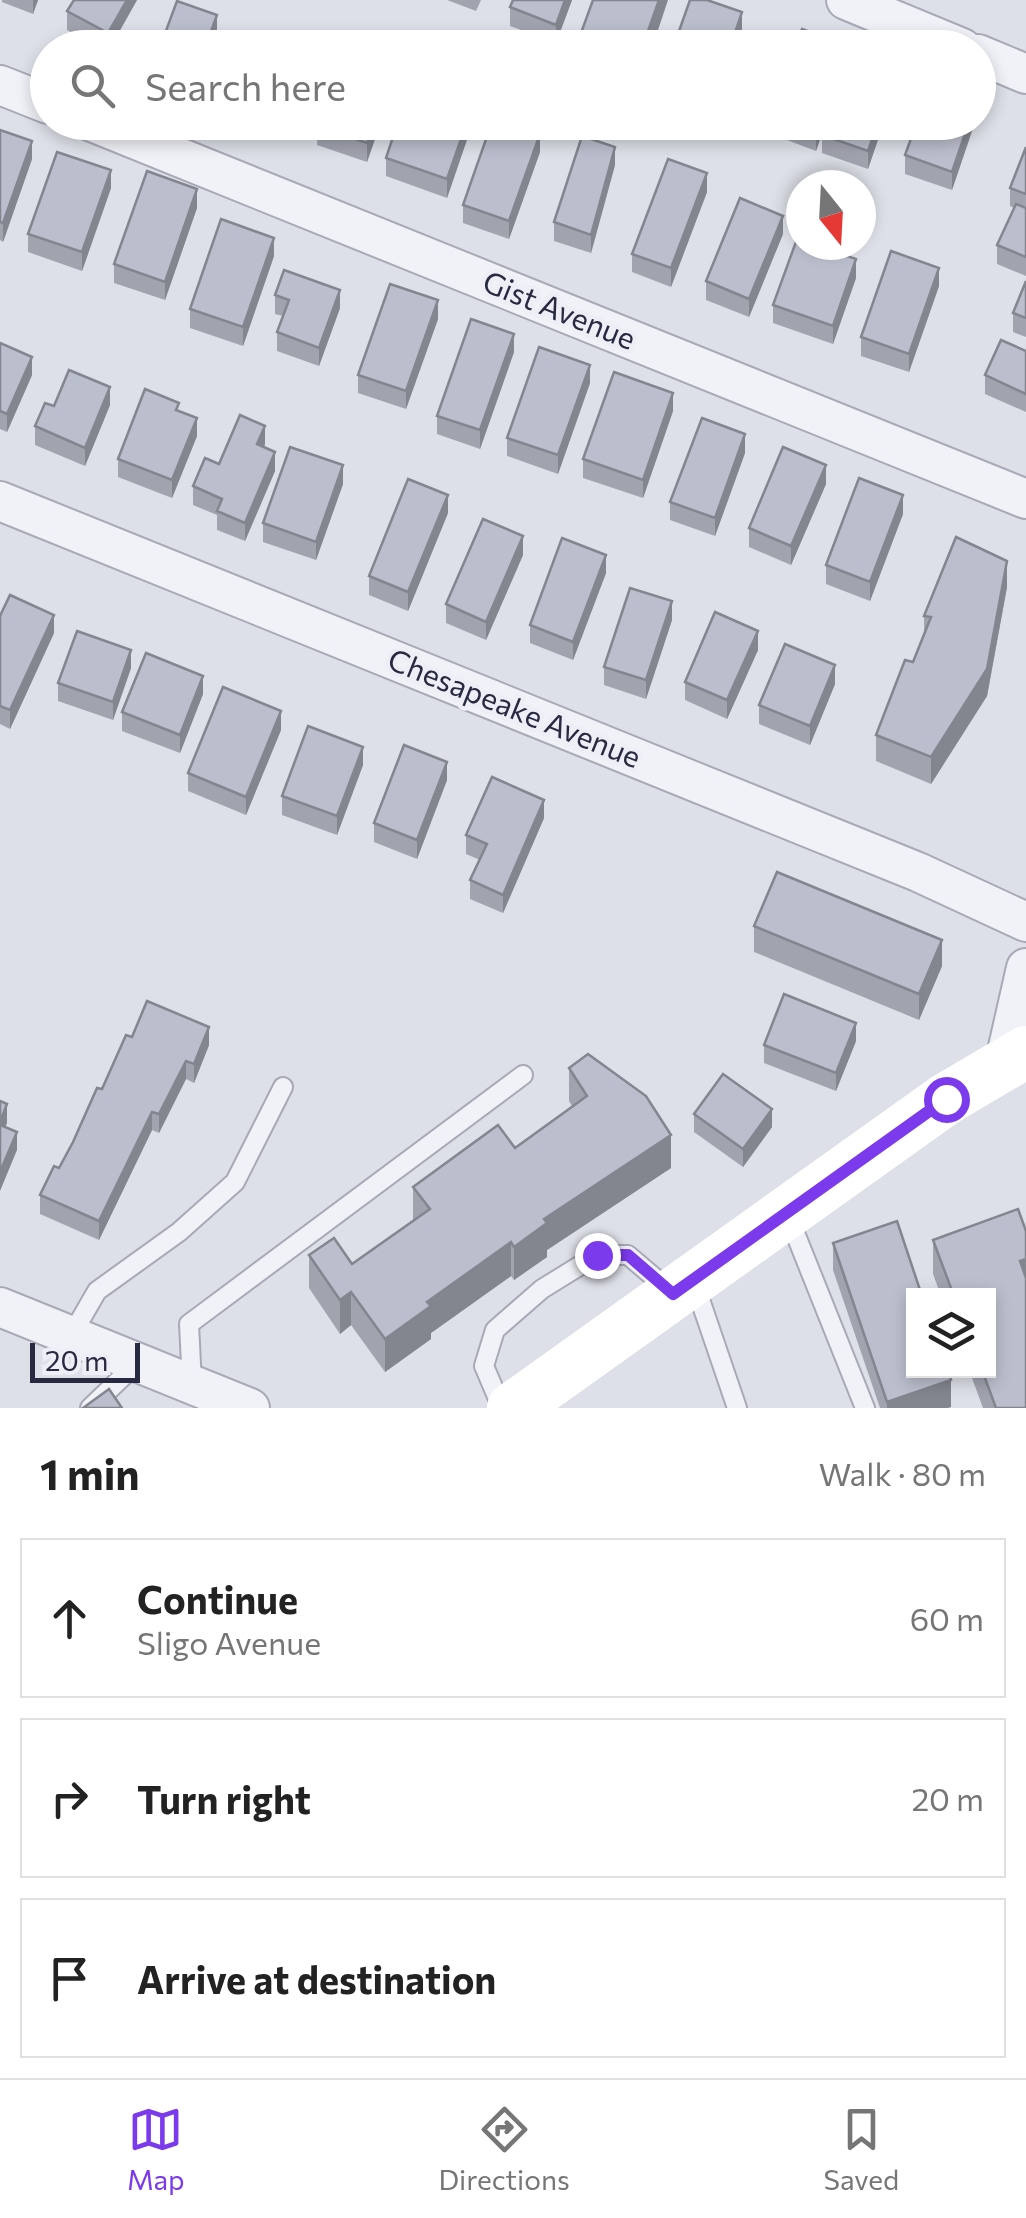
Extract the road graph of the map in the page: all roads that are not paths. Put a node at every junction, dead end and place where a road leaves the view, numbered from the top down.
1 (846, 0) edge
2 (918, 30) edge
3 (996, 62) edge
4 (1026, 74) edge
5 (0, 85) edge
6 (30, 97) edge
7 (137, 140) edge
8 (1026, 499) edge
9 (0, 501) edge
10 (1026, 922) edge
11 (1026, 968) edge
12 (1015, 1058) edge
13 (523, 1075) dead end
14 (282, 1087) dead end
15 (787, 1212) junction
16 (683, 1287) junction
17 (0, 1307) edge
18 (71, 1336) junction
19 (137, 1362) junction
20 (192, 1384) junction
21 (243, 1407) edge
22 (515, 1407) edge
23 (90, 1408) edge
24 (737, 1408) edge
25 (864, 1408) edge

1 - 2 street
3 - 4 street
5 - 6 street
7 - 8 street, Gist Avenue
9 - 10 street, Chesapeake Avenue
11 - 12 street
12 - 15 street
13 - 20 lane
14 - 18 lane
15 - 16 street
15 - 25 lane
16 - 22 street
16 - 22 lane
16 - 24 lane
17 - 18 street
18 - 19 street
19 - 20 street
19 - 23 lane
20 - 21 street

